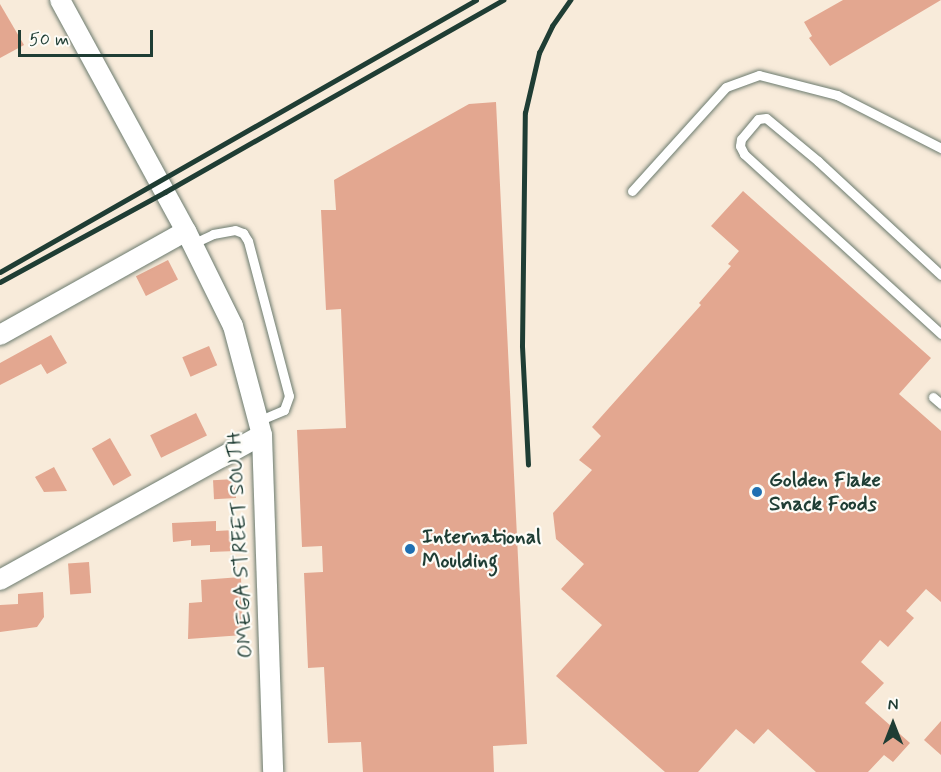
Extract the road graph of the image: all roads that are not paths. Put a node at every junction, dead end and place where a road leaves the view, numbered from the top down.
1 (60, 0) edge
2 (941, 148) edge
3 (632, 190) dead end
4 (189, 237) junction
5 (941, 275) edge
6 (941, 334) edge
7 (0, 335) edge
8 (933, 397) dead end
9 (941, 404) edge
10 (260, 428) junction
11 (0, 580) edge
12 (273, 772) edge

1 - 4 street, OMEGA STREET SOUTH
2 - 3 lane
4 - 7 street
4 - 10 street, OMEGA STREET SOUTH
4 - 10 lane
5 - 6 lane
8 - 9 lane
10 - 11 street
10 - 12 street, OMEGA STREET SOUTH

